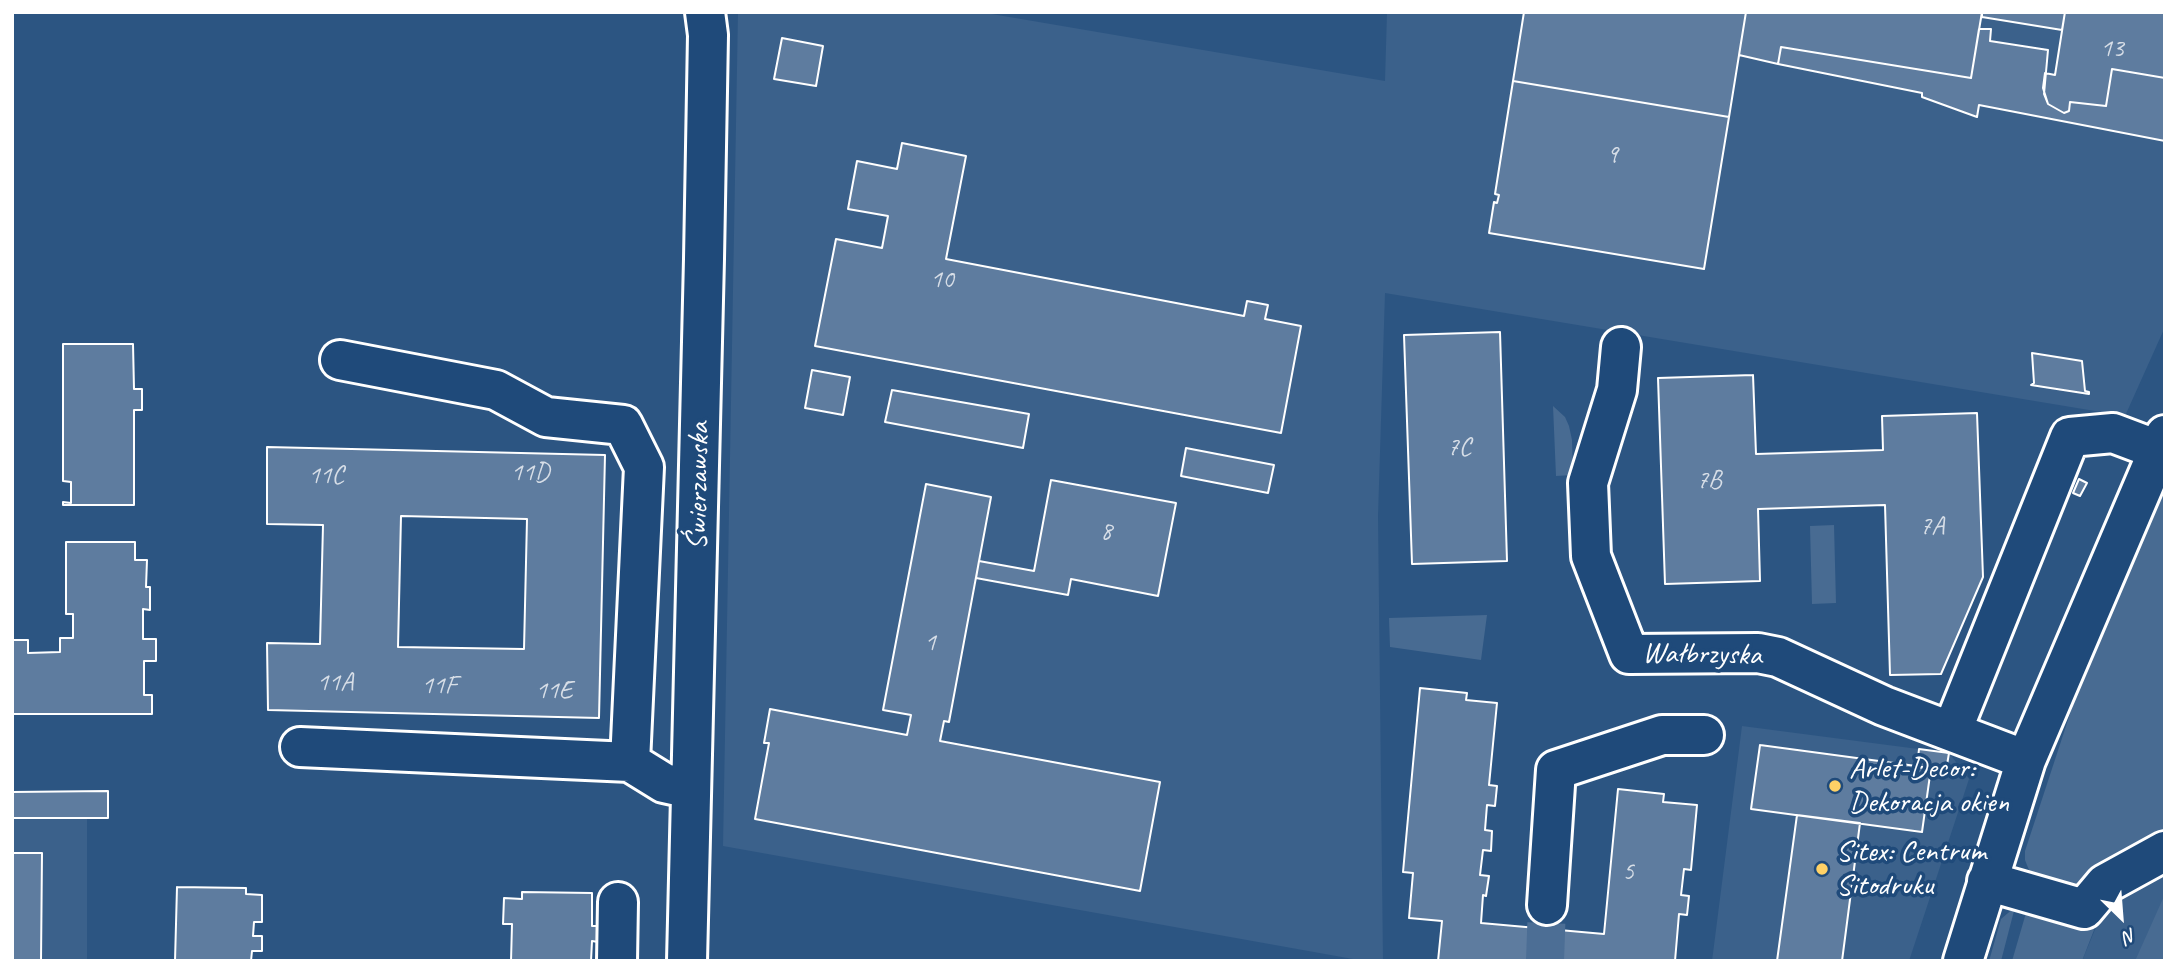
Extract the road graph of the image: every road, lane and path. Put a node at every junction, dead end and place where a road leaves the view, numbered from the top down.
1 (705, 12) edge
2 (1621, 347) dead end
3 (340, 360) dead end
4 (2161, 443) edge
5 (1952, 731) junction
6 (1704, 735) dead end
7 (300, 747) dead end
8 (2025, 760) junction
9 (629, 762) junction
10 (691, 789) junction
11 (2165, 851) edge
12 (1987, 881) junction
13 (618, 902) dead end
14 (1547, 905) tunnel mouth
15 (617, 961) edge
16 (687, 961) edge
17 (1963, 961) edge

1 - 10 street, Świerzawska
2 - 5 street, Wałbrzyska
3 - 9 street
4 - 5 street
4 - 8 street
5 - 8 street, Wałbrzyska
6 - 14 street
7 - 9 street
8 - 12 street
9 - 10 street
10 - 16 street, Świerzawska
11 - 12 street
12 - 17 street
13 - 15 street

